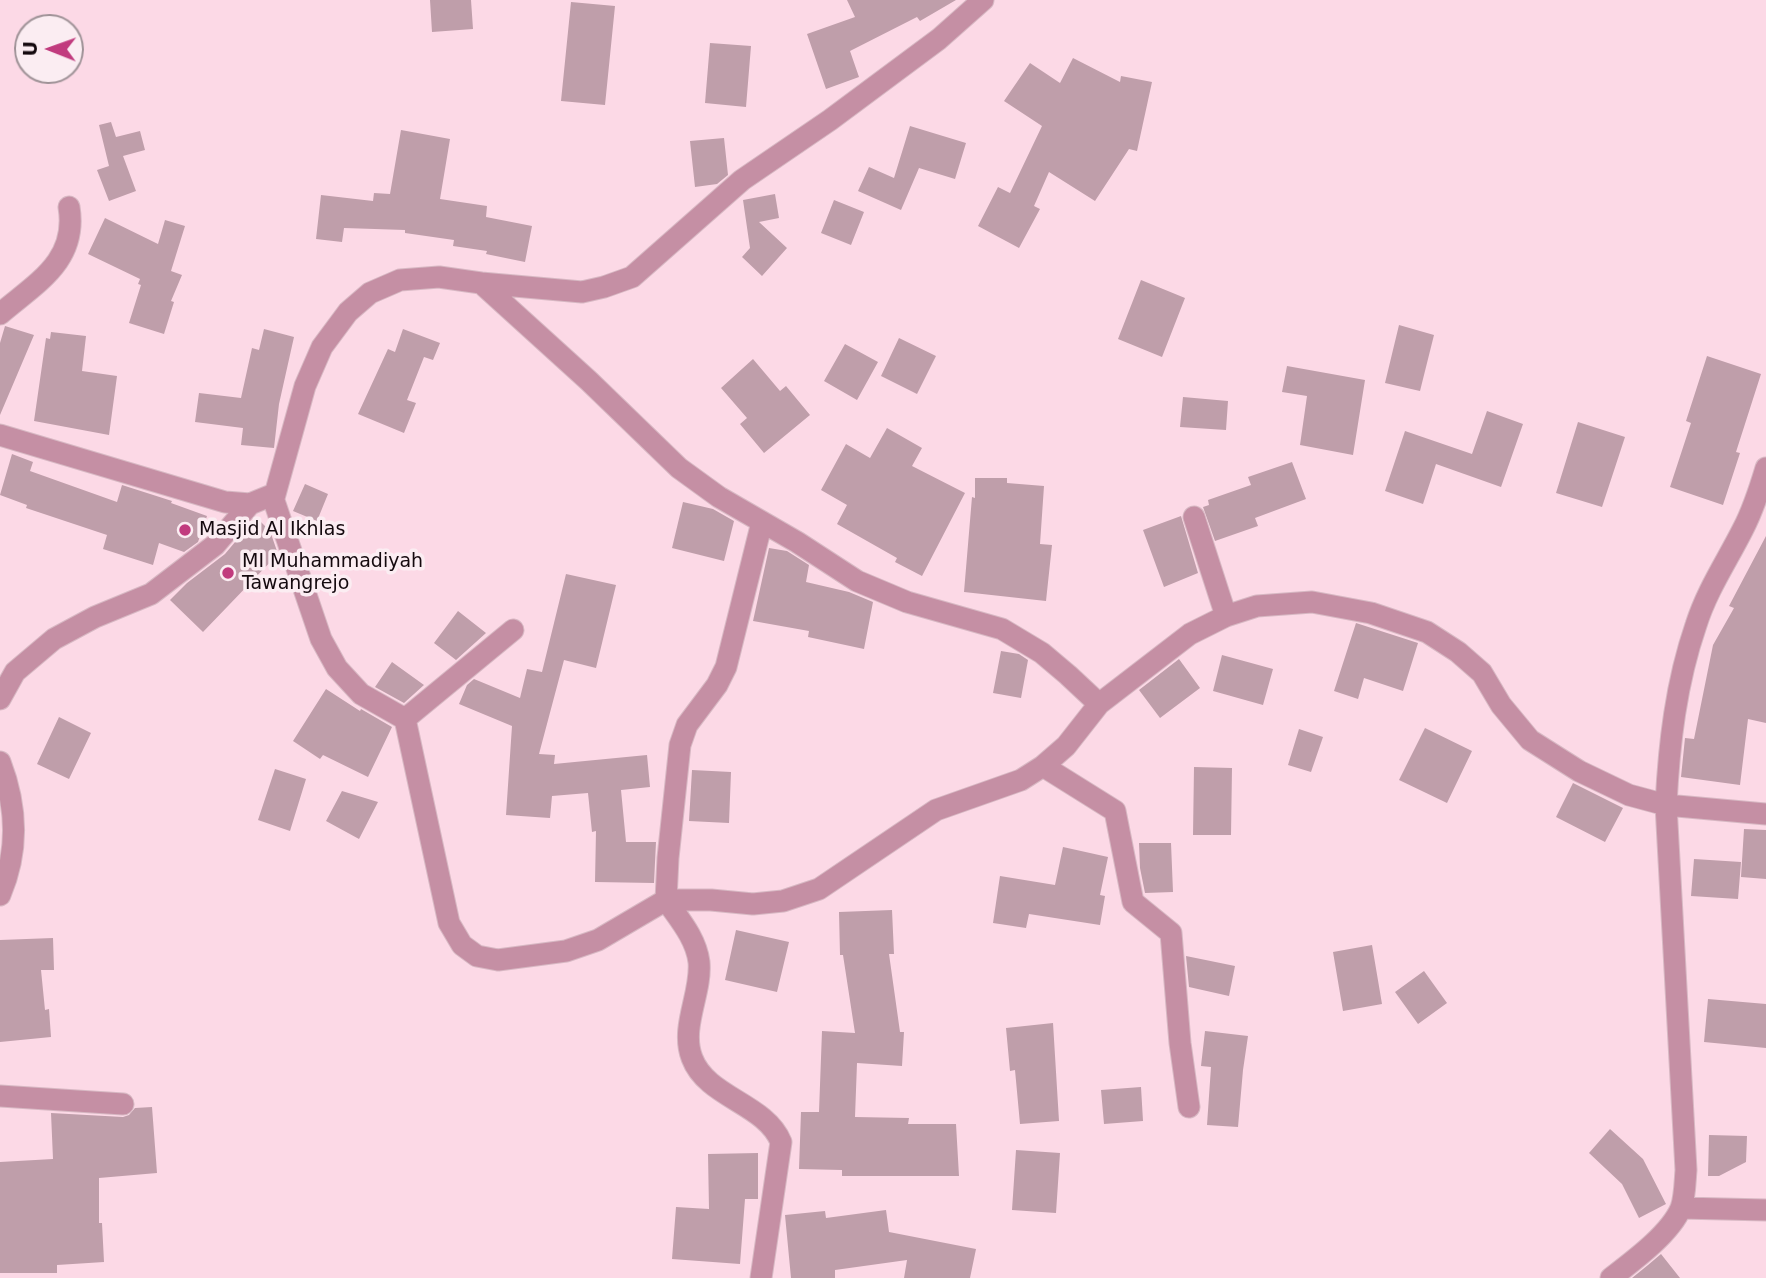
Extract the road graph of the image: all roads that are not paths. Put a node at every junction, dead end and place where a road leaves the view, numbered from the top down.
1 (983, 0) edge
2 (69, 207) dead end
3 (481, 283) junction
4 (0, 314) edge
5 (0, 435) edge
6 (1766, 468) edge
7 (272, 495) junction
8 (250, 504) junction
9 (1195, 517) dead end
10 (762, 522) junction
11 (1226, 616) junction
12 (513, 630) dead end
13 (0, 699) edge
14 (1099, 704) junction
15 (405, 719) junction
16 (0, 762) edge
17 (1042, 766) junction
18 (1666, 805) junction
19 (1766, 814) edge
20 (0, 895) edge
21 (666, 900) junction
22 (0, 1096) edge
23 (123, 1104) dead end
24 (1189, 1108) dead end
25 (1681, 1208) junction
26 (1766, 1209) edge
27 (761, 1278) edge
28 (1611, 1278) edge

1 - 3 street
2 - 4 street
3 - 7 street
3 - 10 street
5 - 8 street
6 - 18 street
7 - 8 street
7 - 15 street
8 - 13 street
9 - 11 street
10 - 14 street
10 - 21 street
11 - 14 street
11 - 18 street
12 - 15 street
14 - 17 street
15 - 21 street
16 - 20 street
17 - 21 street
17 - 24 street
18 - 19 street
18 - 25 street
21 - 27 street
22 - 23 street
25 - 26 street
25 - 28 street

